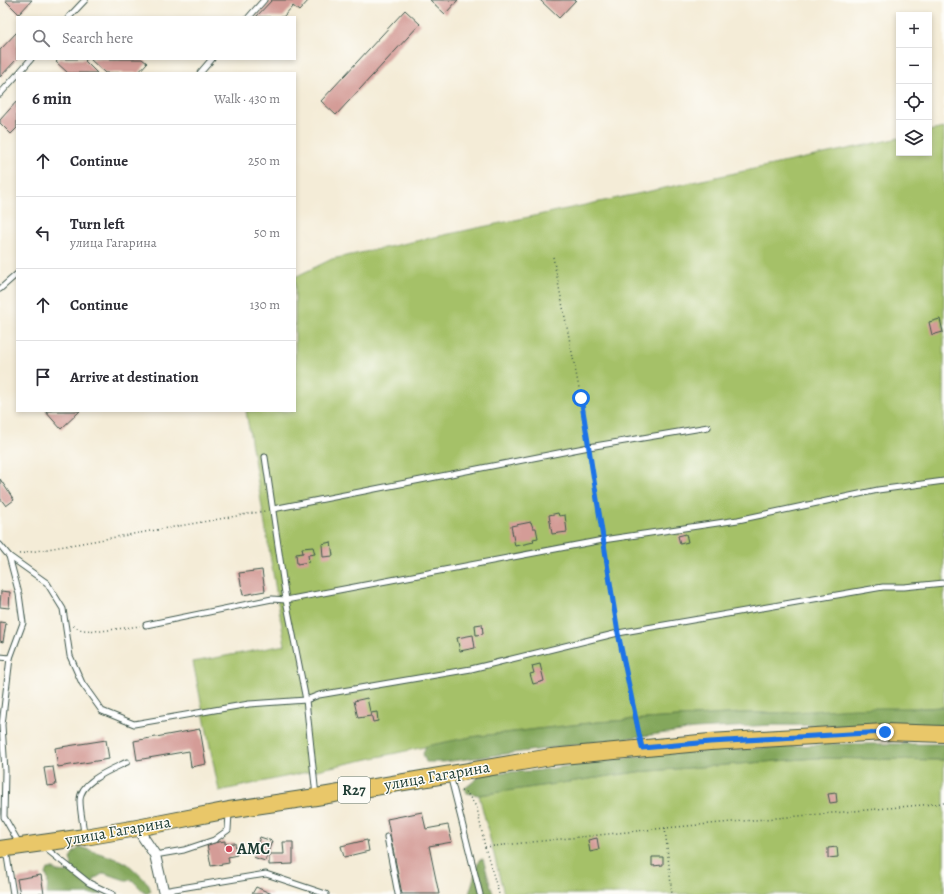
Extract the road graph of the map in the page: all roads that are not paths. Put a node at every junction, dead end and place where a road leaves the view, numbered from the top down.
1 (85, 0) edge
2 (264, 0) edge
3 (70, 16) edge
4 (250, 16) edge
5 (30, 60) edge
6 (211, 60) edge
7 (20, 72) edge
8 (201, 72) edge
9 (16, 76) edge
10 (0, 94) edge
11 (16, 275) edge
12 (0, 289) edge
13 (708, 428) dead end
14 (265, 457) dead end
15 (944, 481) edge
16 (273, 509) junction
17 (0, 545) edge
18 (9, 556) junction
19 (944, 583) edge
20 (286, 600) junction
21 (146, 626) road end
22 (0, 657) edge
23 (10, 658) junction
24 (306, 700) junction
25 (944, 734) edge
26 (127, 762) dead end
27 (451, 782) junction
28 (316, 797) junction
29 (229, 810) junction
30 (137, 828) junction
31 (387, 837) dead end
32 (85, 838) junction
33 (40, 844) junction
34 (9, 847) edge
35 (155, 855) junction
36 (163, 892) edge
37 (13, 894) edge
38 (112, 894) edge
39 (326, 894) edge
40 (398, 894) edge
41 (480, 894) edge

1 - 3 lane
2 - 4 lane
5 - 7 lane
6 - 8 lane
9 - 10 lane
11 - 12 lane
13 - 16 lane
14 - 16 lane
15 - 20 lane
16 - 20 lane
17 - 18 lane
18 - 23 lane
18 - 24 lane
19 - 24 lane
20 - 21 lane
20 - 24 lane
22 - 23 lane
23 - 34 lane
24 - 28 lane
25 - 27 main road, улица Гагарина / R27
26 - 32 lane
27 - 28 main road, улица Гагарина / R27
27 - 41 lane
28 - 29 main road, улица Гагарина / R27
29 - 30 main road, улица Гагарина / R27
29 - 35 lane
30 - 32 main road, улица Гагарина / R27
30 - 35 street
31 - 40 lane
32 - 33 main road, улица Гагарина / R27
33 - 34 main road, улица Гагарина / R27
33 - 38 lane
34 - 37 lane
35 - 36 street
36 - 39 lane

